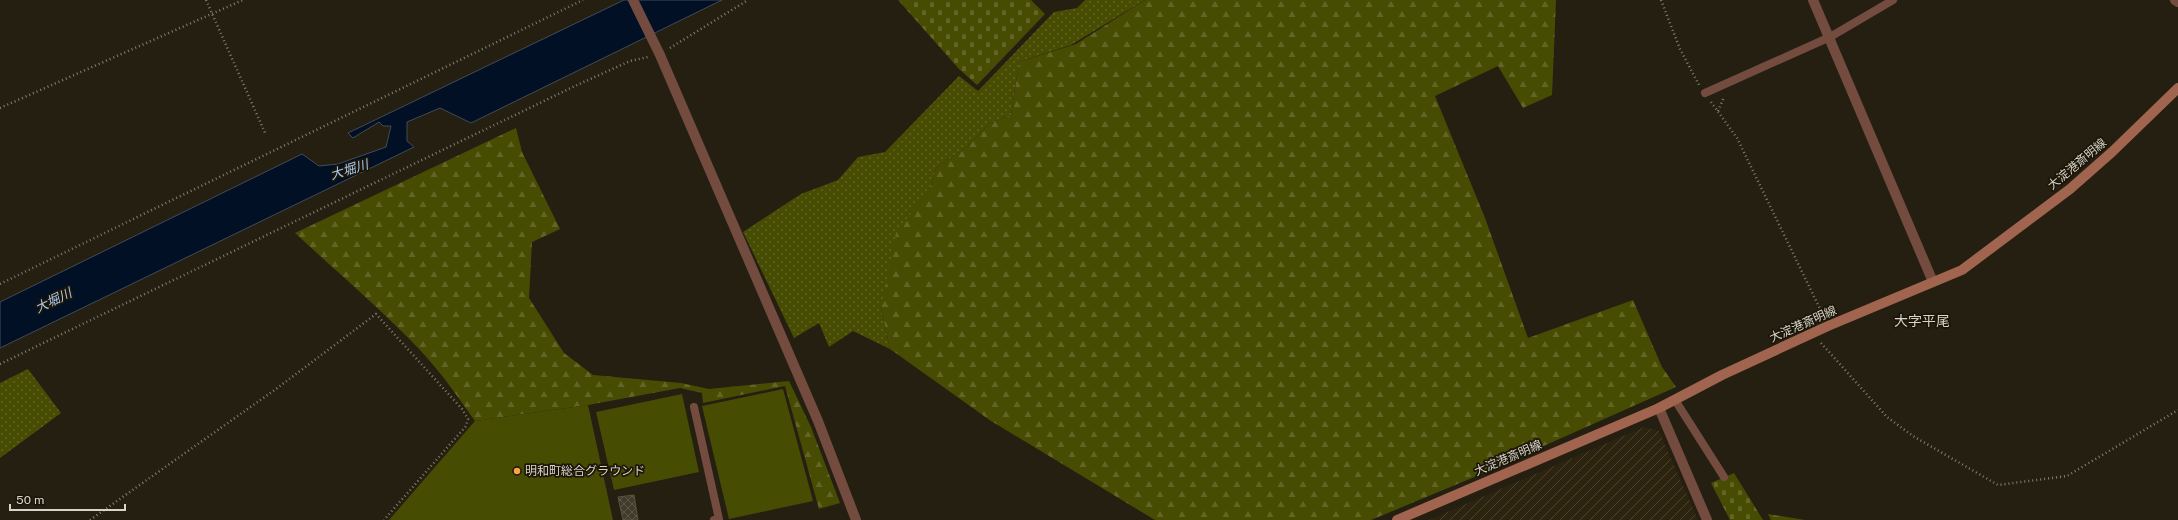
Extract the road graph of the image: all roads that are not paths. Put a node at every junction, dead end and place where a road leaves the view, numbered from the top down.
1 (633, 0) edge
2 (1813, 0) edge
3 (1893, 0) edge
4 (2175, 0) edge
5 (2178, 2) edge
6 (1830, 37) junction
7 (2178, 88) edge
8 (1705, 93) road end
9 (1933, 282) junction
10 (1675, 400) junction
11 (694, 407) dead end
12 (1659, 408) junction
13 (1724, 477) dead end
14 (714, 520) edge
15 (856, 520) edge
16 (1397, 520) edge
17 (1707, 520) edge

1 - 15 street
2 - 6 street
3 - 6 lane
4 - 5 street
6 - 8 lane
6 - 9 street
7 - 9 main road, 大淀港斎明線
9 - 10 main road, 大淀港斎明線
10 - 12 main road, 大淀港斎明線
10 - 13 lane
11 - 14 lane
12 - 16 main road, 大淀港斎明線
12 - 17 street

